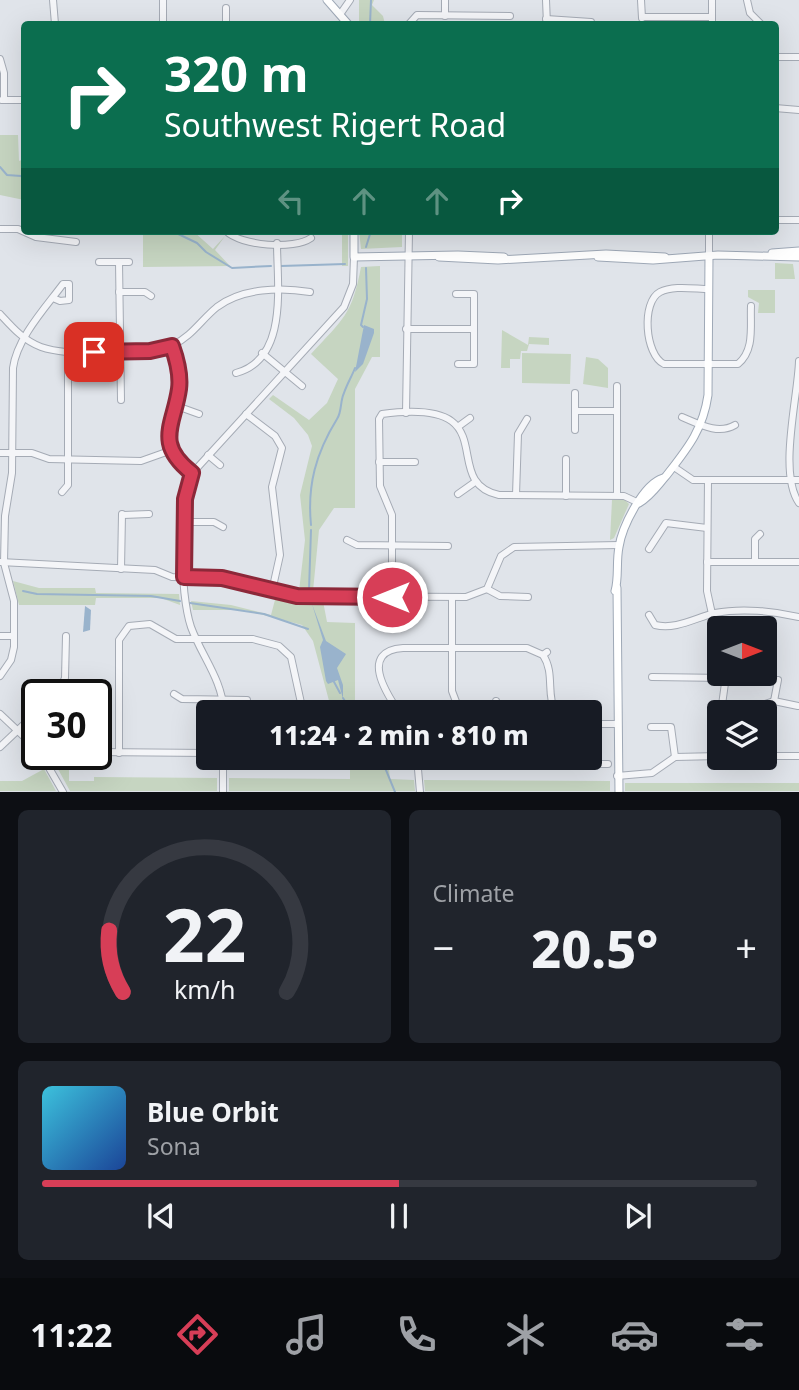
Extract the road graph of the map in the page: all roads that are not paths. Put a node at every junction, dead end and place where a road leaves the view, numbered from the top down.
1 (53, 0) edge
2 (163, 0) edge
3 (327, 0) edge
4 (350, 0) edge
5 (445, 0) edge
6 (546, 0) edge
7 (641, 0) edge
8 (712, 0) edge
9 (747, 0) edge
10 (226, 8) dead end
11 (341, 13) junction
12 (445, 16) junction
13 (510, 16) dead end
14 (55, 21) edge
15 (163, 21) edge
16 (226, 21) edge
17 (346, 21) edge
18 (412, 21) edge
19 (547, 21) edge
20 (564, 21) edge
21 (586, 21) edge
22 (712, 21) edge
23 (758, 21) edge
24 (779, 57) edge
25 (799, 57) edge
26 (0, 59) edge
27 (2, 100) edge
28 (21, 100) edge
29 (779, 108) edge
30 (799, 110) edge
31 (779, 220) edge
32 (799, 220) edge
33 (0, 229) edge
34 (21, 230) edge
35 (32, 235) edge
36 (232, 235) edge
37 (354, 235) edge
38 (409, 235) edge
39 (709, 235) edge
40 (311, 238) dead end
41 (76, 242) dead end
42 (278, 243) junction
43 (799, 254) edge
44 (709, 256) junction
45 (354, 257) junction
46 (409, 257) junction
47 (99, 262) dead end
48 (119, 262) junction
49 (129, 262) dead end
50 (709, 289) junction
51 (277, 291) junction
52 (119, 292) junction
53 (310, 292) dead end
54 (456, 294) dead end
55 (151, 296) dead end
56 (53, 298) dead end
57 (751, 306) dead end
58 (0, 314) edge
59 (406, 329) junction
60 (474, 329) junction
61 (26, 339) junction
62 (172, 346) junction
63 (68, 352) junction
64 (120, 352) junction
65 (262, 353) junction
66 (799, 361) edge
67 (458, 364) dead end
68 (709, 365) junction
69 (236, 373) dead end
70 (284, 373) junction
71 (302, 386) dead end
72 (617, 386) dead end
73 (575, 393) dead end
74 (5, 400) dead end
75 (13, 400) junction
76 (121, 400) dead end
77 (174, 405) junction
78 (575, 411) junction
79 (617, 411) junction
80 (405, 413) junction
81 (199, 414) dead end
82 (246, 414) junction
83 (795, 414) edge
84 (682, 416) dead end
85 (470, 418) dead end
86 (527, 419) dead end
87 (702, 425) junction
88 (735, 425) dead end
89 (459, 426) junction
90 (575, 430) dead end
91 (172, 450) junction
92 (13, 452) junction
93 (0, 453) edge
94 (208, 455) junction
95 (68, 459) junction
96 (566, 459) dead end
97 (379, 462) junction
98 (415, 462) dead end
99 (220, 466) dead end
100 (674, 467) junction
101 (192, 473) junction
102 (708, 480) junction
103 (795, 480) edge
104 (475, 482) junction
105 (62, 492) dead end
106 (458, 494) dead end
107 (516, 495) junction
108 (617, 495) junction
109 (566, 496) junction
110 (639, 503) junction
111 (799, 503) edge
112 (149, 514) dead end
113 (185, 522) junction
114 (222, 527) dead end
115 (707, 528) junction
116 (760, 534) dead end
117 (347, 540) dead end
118 (619, 545) junction
119 (392, 546) junction
120 (448, 546) dead end
121 (649, 549) dead end
122 (707, 562) junction
123 (755, 562) junction
124 (799, 562) edge
125 (2, 563) edge
126 (121, 569) junction
127 (184, 577) junction
128 (487, 589) junction
129 (272, 591) junction
130 (392, 597) junction
131 (452, 597) junction
132 (528, 597) dead end
133 (712, 614) junction
134 (649, 615) dead end
135 (799, 617) edge
136 (0, 636) edge
137 (14, 636) junction
138 (66, 636) dead end
139 (196, 639) junction
140 (452, 648) junction
141 (0, 676) edge
142 (707, 676) edge
143 (652, 677) dead end
144 (65, 679) edge
145 (778, 680) dead end
146 (174, 694) dead end
147 (222, 700) joint
148 (302, 700) edge
149 (392, 700) edge
150 (455, 700) edge
151 (550, 700) edge
152 (774, 700) edge
153 (777, 702) edge
154 (798, 706) edge
155 (0, 713) edge
156 (602, 724) edge
157 (617, 724) junction
158 (21, 726) edge
159 (651, 727) dead end
160 (18, 729) junction
161 (21, 732) edge
162 (0, 747) edge
163 (112, 752) edge
164 (119, 752) junction
165 (196, 753) edge
166 (707, 756) edge
167 (777, 756) edge
168 (799, 756) edge
169 (675, 757) junction
170 (602, 764) edge
171 (608, 764) dead end
172 (51, 770) edge
173 (223, 770) edge
174 (418, 770) edge
175 (617, 779) junction
176 (63, 792) edge
177 (223, 792) edge
178 (420, 792) edge
179 (617, 792) edge

1 - 14 street
2 - 15 street
3 - 11 main road
4 - 11 street
5 - 12 street
6 - 19 street
7 - 22 street
8 - 22 street
9 - 23 street
10 - 16 street
11 - 17 main road
12 - 13 street
12 - 18 street
20 - 21 street
24 - 25 street
26 - 27 street
27 - 28 street
29 - 30 street
31 - 32 street
33 - 34 street
35 - 41 street
36 - 42 street
37 - 45 main road
38 - 46 street
39 - 44 street
40 - 42 street
42 - 51 street
43 - 44 main road
44 - 46 main road
44 - 50 main road
45 - 46 main road
45 - 70 street
46 - 59 street
47 - 48 street
48 - 49 street
48 - 52 street
50 - 68 main road
50 - 68 street
51 - 53 street
51 - 62 street
51 - 65 street
52 - 55 street
52 - 64 street
54 - 60 street
56 - 61 street
57 - 68 street
58 - 61 street
59 - 60 street
59 - 80 street
60 - 67 street
61 - 63 street
61 - 75 street
62 - 64 street
62 - 77 street
63 - 64 street
63 - 95 street
64 - 76 street
65 - 69 street
65 - 70 street
66 - 83 street
68 - 87 main road
70 - 71 street
70 - 82 street
72 - 79 street
73 - 78 street
74 - 75 street
75 - 92 street
77 - 81 street
77 - 91 street
78 - 79 street
78 - 90 street
79 - 108 street
80 - 89 street
80 - 97 street
82 - 94 street
82 - 129 street
83 - 103 street
84 - 87 street
85 - 89 street
86 - 107 street
87 - 88 street
87 - 100 main road
89 - 104 street
91 - 95 street
91 - 101 street
92 - 93 street
92 - 95 street
92 - 125 street
94 - 99 street
94 - 101 street
95 - 105 street
96 - 109 street
97 - 98 street
97 - 119 street
100 - 102 street
100 - 110 main road
101 - 113 street
102 - 103 street
102 - 115 street
103 - 111 street
104 - 106 street
104 - 107 street
107 - 109 street
108 - 109 street
108 - 110 street
110 - 118 main road
112 - 126 street
113 - 114 street
113 - 127 street
115 - 121 street
115 - 122 street
116 - 123 street
117 - 119 street
118 - 128 street
118 - 157 main road
119 - 120 street
119 - 130 street
122 - 123 street
122 - 133 street
123 - 124 street
125 - 126 street
125 - 137 street
126 - 127 street
127 - 129 street
127 - 139 street
128 - 131 street
128 - 132 street
129 - 130 street
130 - 131 street
131 - 140 street
133 - 134 street
133 - 135 street
136 - 137 street
137 - 141 street
138 - 144 street
139 - 147 street
139 - 148 street
139 - 164 street
140 - 149 street
140 - 150 street
140 - 151 street
142 - 143 street
145 - 152 street
146 - 147 street
153 - 154 street
155 - 160 street
156 - 157 street
157 - 175 main road
158 - 160 street
159 - 169 street
160 - 161 street
160 - 162 street
163 - 164 street
164 - 165 street
166 - 169 street
167 - 168 street
169 - 175 street
170 - 171 street
172 - 176 street
173 - 177 street
174 - 178 street
175 - 179 main road

